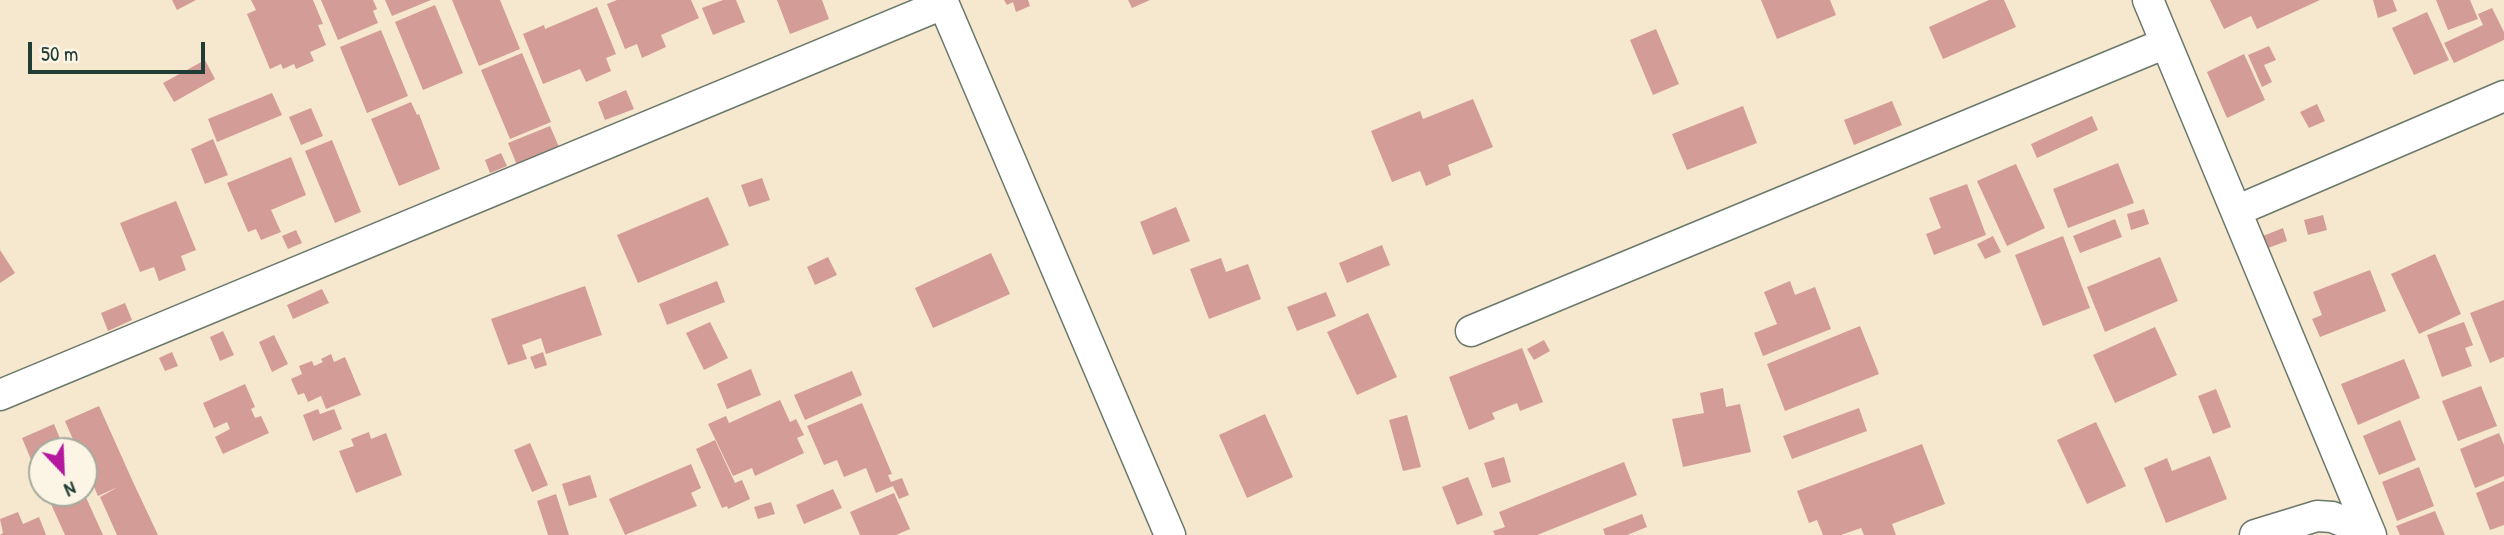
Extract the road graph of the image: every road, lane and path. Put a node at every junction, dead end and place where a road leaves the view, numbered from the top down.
1 (2148, 0) edge
2 (943, 2) edge
3 (2166, 43) junction
4 (2504, 96) edge
5 (2236, 211) junction
6 (1471, 331) dead end
7 (0, 395) edge
8 (1170, 535) edge
9 (2255, 535) edge
10 (2369, 535) edge

1 - 3 street
2 - 7 street
2 - 8 street
3 - 5 street
3 - 6 street
4 - 5 street
5 - 10 street
9 - 10 street

